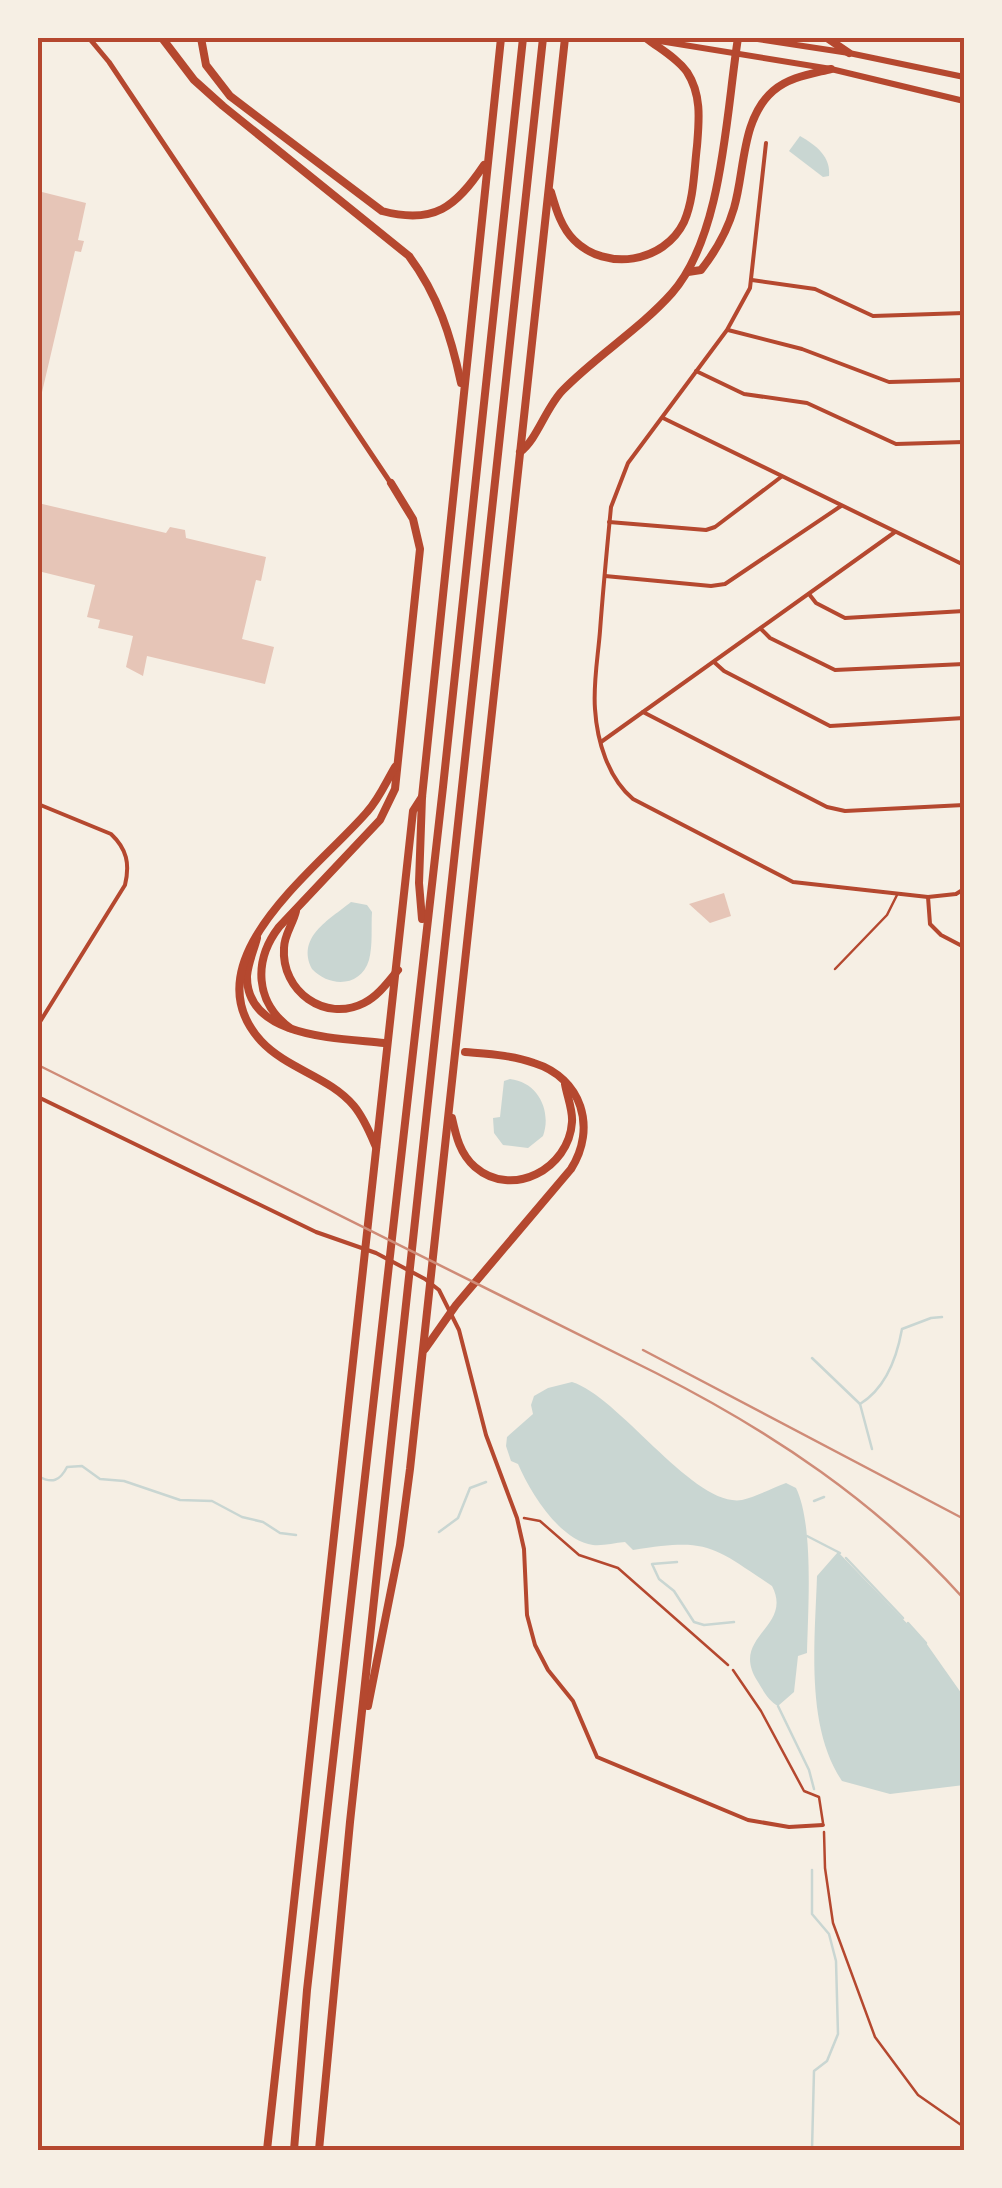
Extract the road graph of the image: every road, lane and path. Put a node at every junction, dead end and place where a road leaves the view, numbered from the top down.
1 (89, 38) edge
2 (162, 38) edge
3 (201, 38) edge
4 (501, 38) edge
5 (523, 38) edge
6 (543, 38) edge
7 (565, 38) edge
8 (644, 38) edge
9 (738, 38) edge
10 (751, 38) edge
11 (828, 38) edge
12 (849, 53) junction
13 (831, 69) junction
14 (964, 78) edge
15 (964, 101) edge
16 (766, 144) dead end
17 (487, 162) junction
18 (550, 188) junction
19 (688, 272) junction
20 (752, 280) junction
21 (964, 314) edge
22 (728, 330) junction
23 (696, 371) junction
24 (964, 380) edge
25 (464, 392) junction
26 (662, 418) junction
27 (964, 442) edge
28 (520, 452) junction
29 (782, 477) junction
30 (392, 484) joint
31 (841, 506) junction
32 (610, 522) junction
33 (895, 532) junction
34 (964, 565) edge
35 (604, 576) junction
36 (809, 594) junction
37 (964, 611) edge
38 (761, 629) junction
39 (714, 662) junction
40 (964, 664) edge
41 (644, 712) junction
42 (964, 718) edge
43 (601, 742) junction
44 (398, 761) junction
45 (422, 797) junction
46 (38, 804) edge
47 (964, 805) edge
48 (964, 889) edge
49 (896, 895) junction
50 (928, 897) junction
51 (297, 908) junction
52 (257, 933) junction
53 (424, 935) junction
54 (964, 947) edge
55 (835, 969) dead end
56 (398, 970) junction
57 (40, 1015) edge
58 (38, 1026) edge
59 (290, 1028) junction
60 (384, 1043) dead end
61 (465, 1052) dead end
62 (564, 1084) junction
63 (38, 1097) edge
64 (451, 1112) junction
65 (378, 1151) junction
66 (422, 1352) junction
67 (517, 1518) junction
68 (733, 1670) joint
69 (358, 1755) junction
70 (824, 1825) junction
71 (964, 2127) edge
72 (268, 2150) edge
73 (294, 2150) edge
74 (319, 2150) edge

1 - 30 street
2 - 25 highway
3 - 17 highway
4 - 17 highway
5 - 53 highway
6 - 69 highway
7 - 18 highway
8 - 13 main road
8 - 18 highway
9 - 19 highway
10 - 12 main road
11 - 12 highway
12 - 14 main road
13 - 15 main road
13 - 19 highway
16 - 20 street
17 - 25 highway
18 - 28 highway
19 - 28 highway
20 - 21 street
20 - 22 street
22 - 23 street
22 - 24 street
23 - 26 street
23 - 27 street
25 - 45 highway
26 - 29 street
26 - 32 street
28 - 64 highway
29 - 31 street
29 - 32 street
30 - 44 highway
31 - 33 street
31 - 35 street
32 - 35 street
33 - 34 street
33 - 36 street
35 - 43 street
36 - 37 street
36 - 38 street
38 - 39 street
38 - 40 street
39 - 41 street
39 - 42 street
41 - 43 street
41 - 47 street
43 - 49 street
44 - 51 highway
44 - 52 highway
45 - 53 highway
45 - 56 highway
46 - 57 street
48 - 50 street
49 - 50 street
49 - 55 lane
50 - 54 street
51 - 56 highway
51 - 59 highway
52 - 59 highway
52 - 65 highway
53 - 73 highway
56 - 65 highway
57 - 58 street
59 - 60 highway
61 - 62 highway
62 - 64 highway
62 - 66 highway
63 - 67 street
64 - 66 highway
65 - 72 highway
66 - 69 highway
67 - 68 path
67 - 70 street
68 - 70 lane
69 - 74 highway
70 - 71 path

